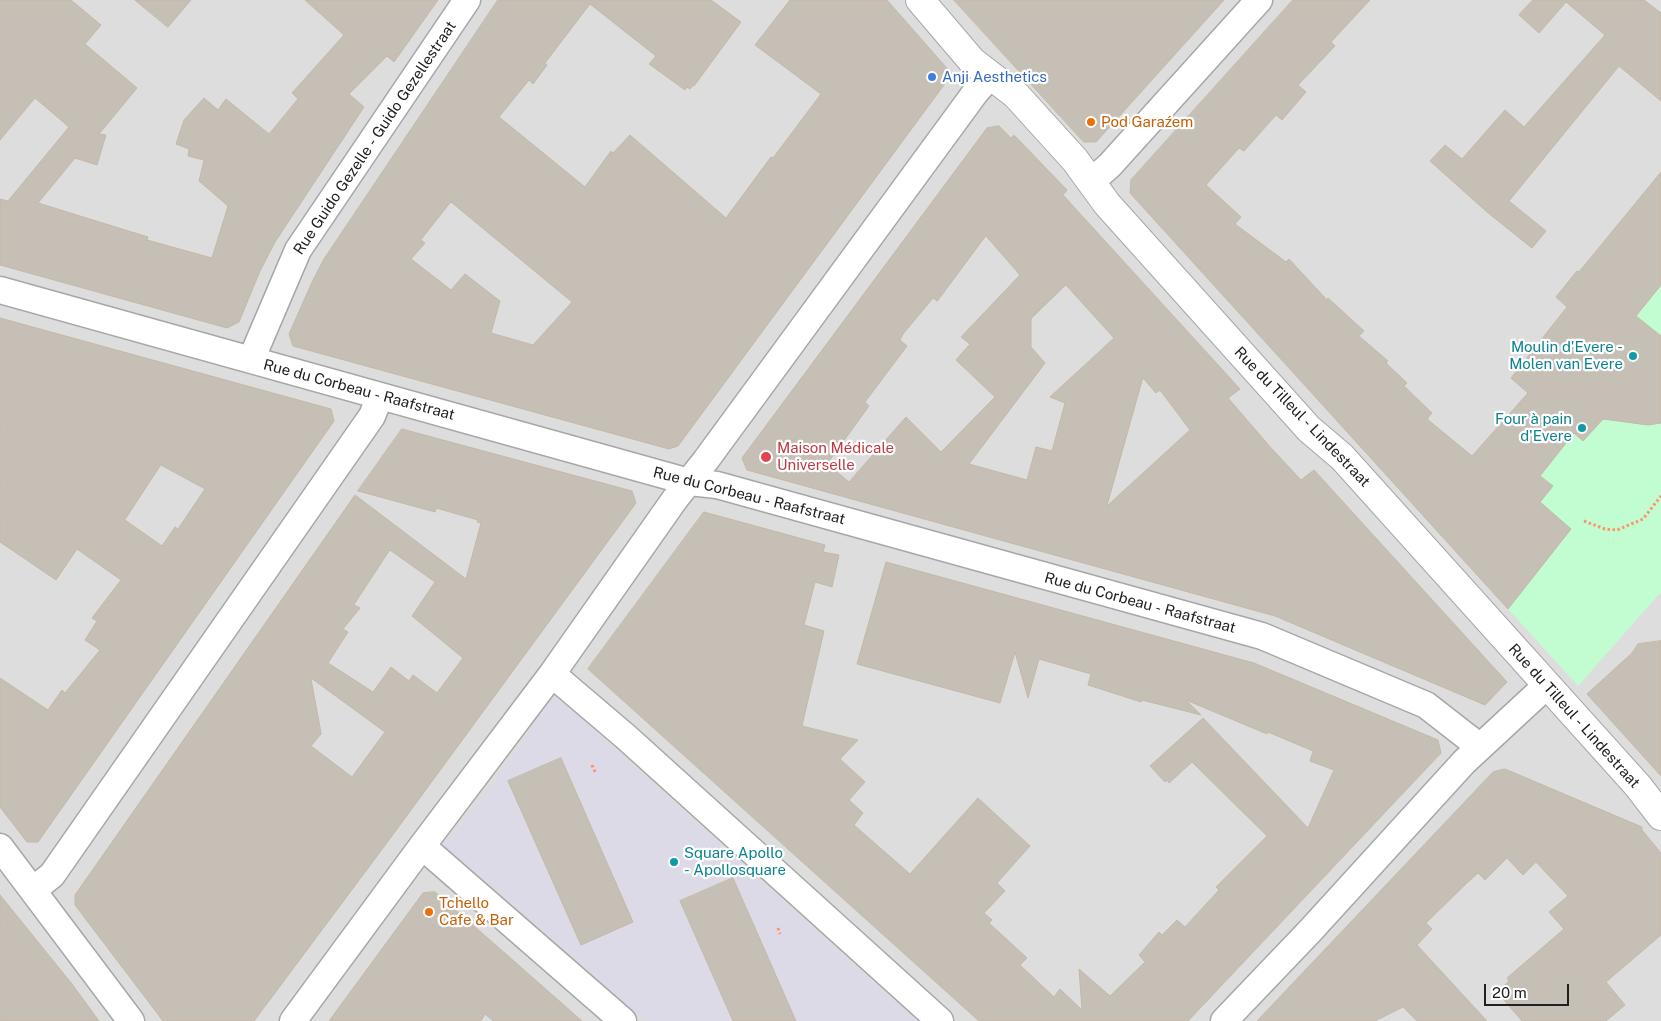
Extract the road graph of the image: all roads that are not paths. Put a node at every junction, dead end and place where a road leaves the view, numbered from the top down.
1 (467, 0) edge
2 (920, 0) edge
3 (1259, 0) edge
4 (990, 76) junction
5 (1091, 182) junction
6 (0, 290) edge
7 (251, 360) junction
8 (380, 396) junction
9 (689, 482) junction
10 (552, 674) junction
11 (1546, 686) junction
12 (1480, 747) junction
13 (1661, 816) edge
14 (422, 846) junction
15 (0, 847) edge
16 (33, 890) junction
17 (131, 1021) edge
18 (293, 1021) edge
19 (623, 1021) edge
20 (940, 1021) edge
21 (1224, 1021) edge

1 - 7 street, Rue Guido Gezelle - Guido Gezellestraat
2 - 4 street, Rue du Tilleul - Lindestraat
3 - 5 street
4 - 5 street, Rue du Tilleul - Lindestraat
4 - 9 street
5 - 11 street, Rue du Tilleul - Lindestraat
6 - 7 street, Rue du Corbeau - Raafstraat
7 - 8 street, Rue du Corbeau - Raafstraat
8 - 9 street, Rue du Corbeau - Raafstraat
8 - 16 street
9 - 10 street
9 - 12 street, Rue du Corbeau - Raafstraat
10 - 14 street
10 - 20 street
11 - 12 street
11 - 13 street, Rue du Tilleul - Lindestraat
12 - 21 street
14 - 18 street
14 - 19 street
15 - 16 street
16 - 17 street

